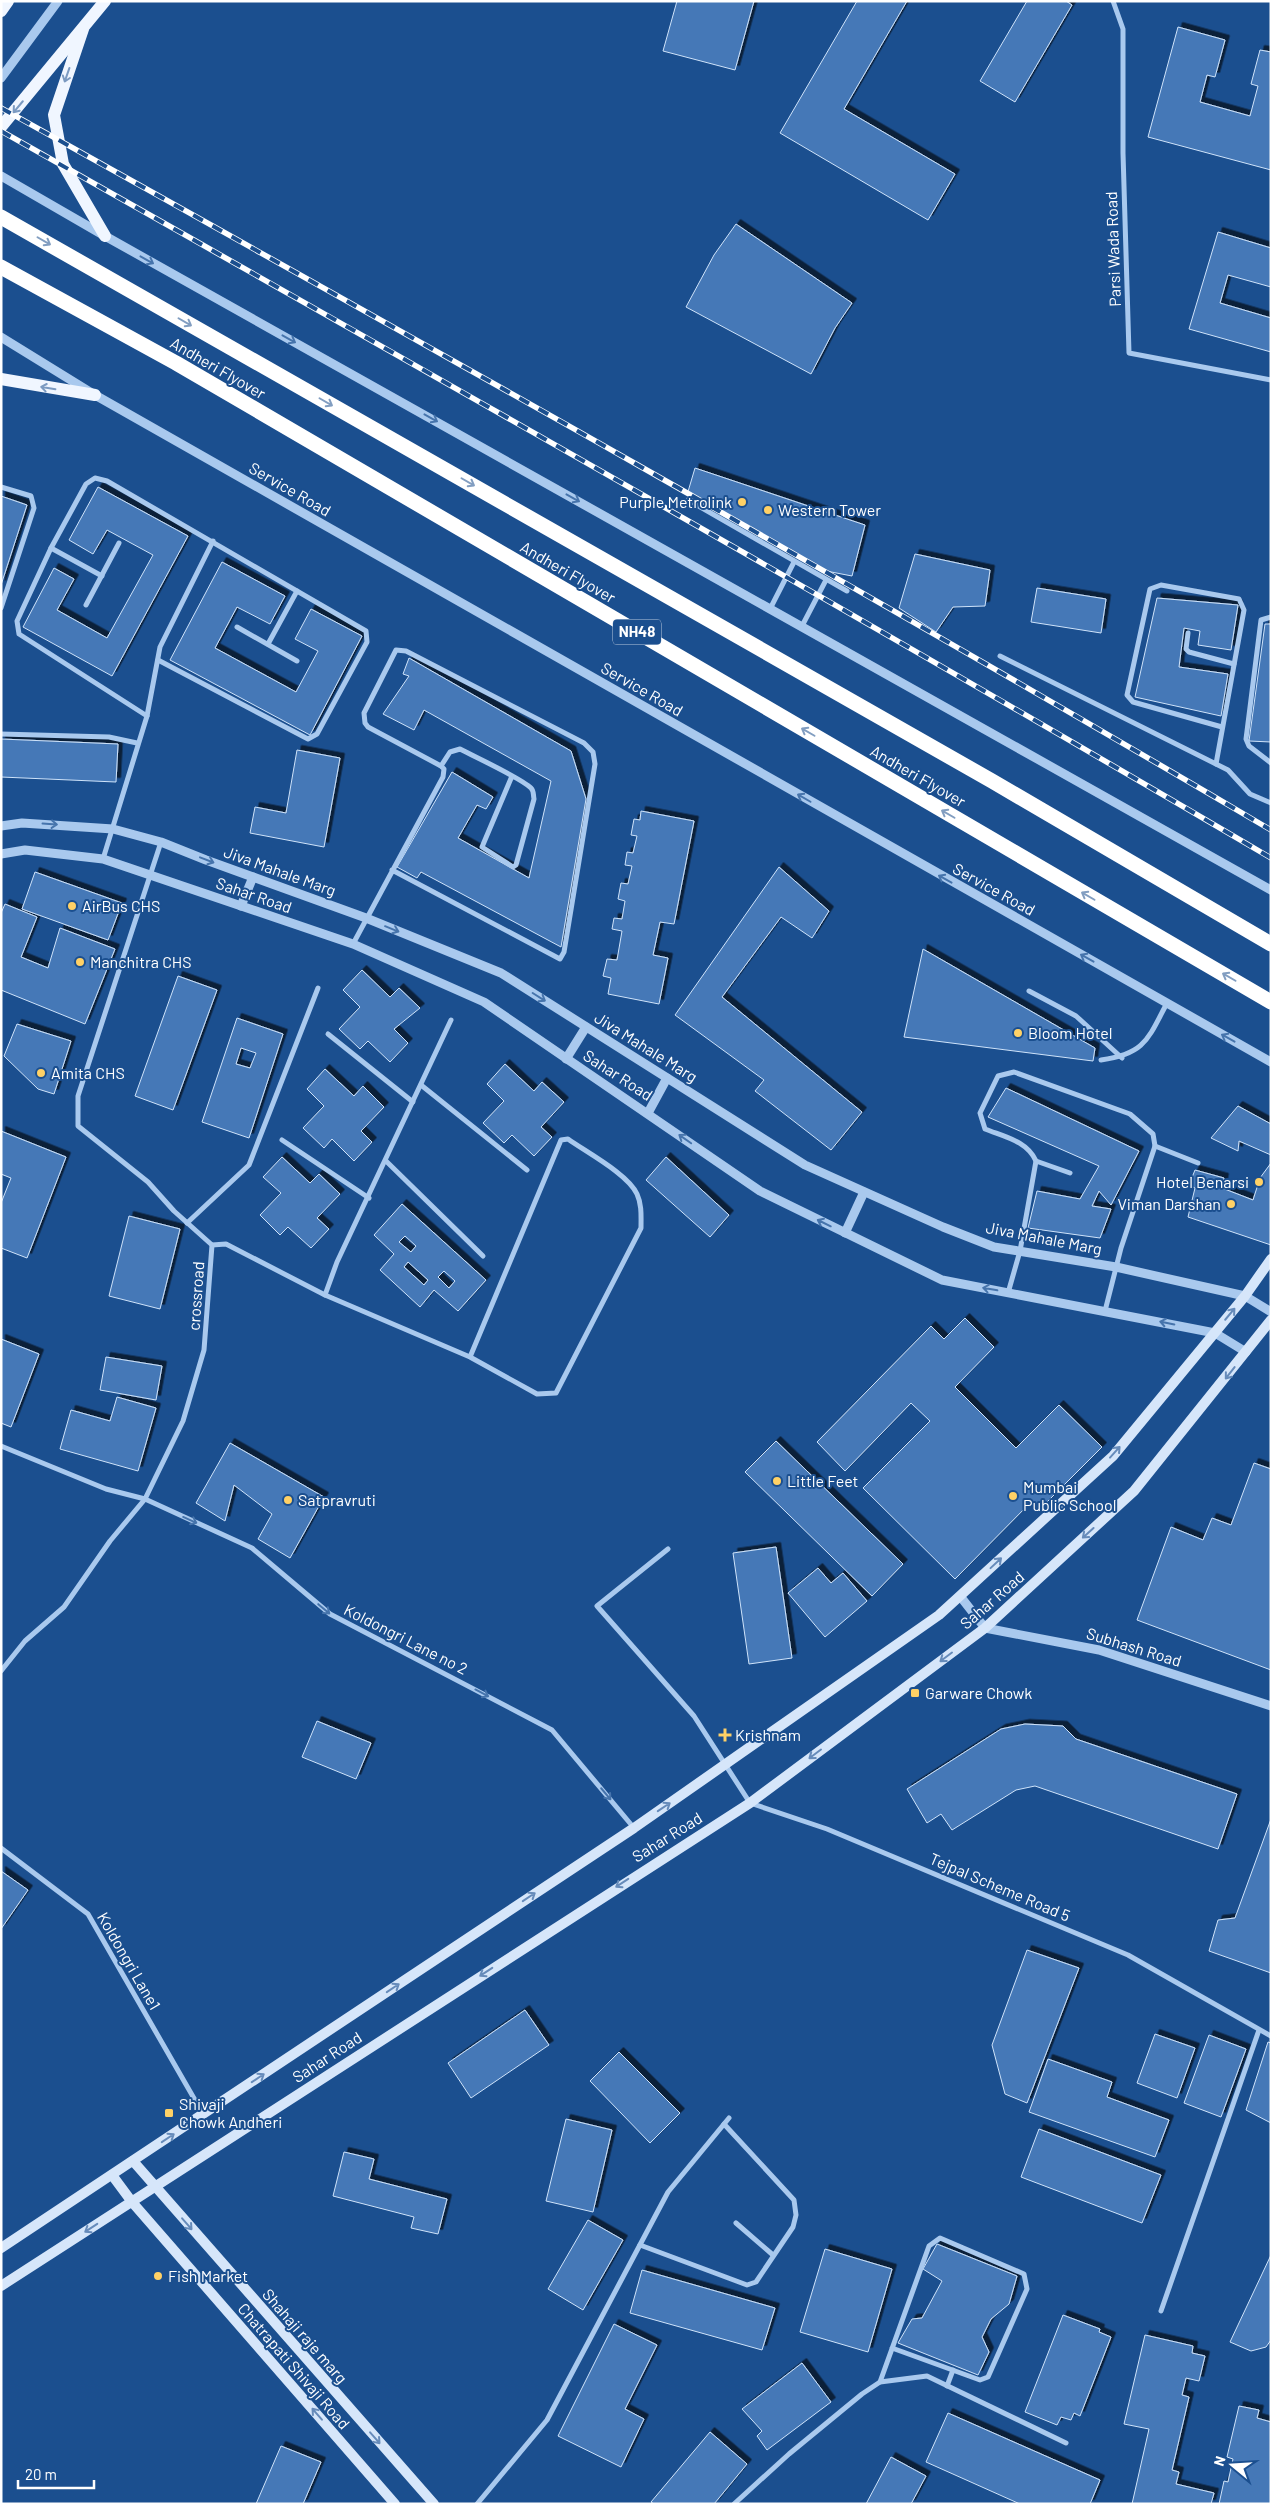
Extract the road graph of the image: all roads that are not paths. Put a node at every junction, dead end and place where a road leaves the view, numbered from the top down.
1 (8, 1) edge
2 (58, 1) edge
3 (105, 1) edge
4 (1113, 1) edge
5 (1, 11) edge
6 (83, 29) junction
7 (1, 78) edge
8 (1, 127) edge
9 (1, 176) edge
10 (1, 217) edge
11 (105, 236) junction
12 (1, 267) edge
13 (1, 337) edge
14 (1, 379) edge
15 (1271, 380) edge
16 (95, 395) junction
17 (1, 487) edge
18 (688, 500) dead end
19 (213, 541) junction
20 (119, 543) dead end
21 (51, 548) junction
22 (794, 562) junction
23 (102, 576) junction
24 (826, 580) junction
25 (297, 591) junction
26 (847, 591) dead end
27 (86, 605) dead end
28 (1, 608) edge
29 (770, 609) junction
30 (1271, 617) edge
31 (802, 626) junction
32 (237, 627) dead end
33 (1188, 634) dead end
34 (268, 644) junction
35 (1000, 656) dead end
36 (158, 660) junction
37 (297, 661) dead end
38 (1234, 664) junction
39 (147, 716) junction
40 (1222, 727) junction
41 (1, 734) edge
42 (137, 743) junction
43 (1271, 763) edge
44 (1216, 764) junction
45 (442, 766) junction
46 (512, 776) junction
47 (1271, 803) edge
48 (1, 826) edge
49 (113, 829) junction
50 (162, 842) junction
51 (1, 854) edge
52 (103, 859) junction
53 (392, 870) junction
54 (150, 876) junction
55 (253, 877) junction
56 (1271, 890) edge
57 (241, 906) junction
58 (366, 918) junction
59 (353, 944) junction
60 (1271, 944) edge
61 (318, 988) dead end
62 (1029, 991) dead end
63 (1271, 1002) edge
64 (1167, 1003) junction
65 (451, 1020) dead end
66 (586, 1027) junction
67 (328, 1034) dead end
68 (1122, 1058) junction
69 (566, 1059) junction
70 (1101, 1060) dead end
71 (1271, 1062) edge
72 (667, 1078) junction
73 (421, 1085) junction
74 (413, 1102) junction
75 (648, 1113) junction
76 (282, 1140) dead end
77 (1155, 1146) junction
78 (386, 1161) junction
79 (1036, 1162) junction
80 (1198, 1163) dead end
81 (526, 1170) dead end
82 (1070, 1173) dead end
83 (864, 1192) junction
84 (369, 1198) junction
85 (187, 1222) junction
86 (845, 1233) junction
87 (212, 1245) junction
88 (1020, 1251) junction
89 (483, 1256) dead end
90 (1271, 1259) edge
91 (1116, 1267) junction
92 (1008, 1293) junction
93 (325, 1295) junction
94 (1245, 1296) junction
95 (1105, 1311) junction
96 (1271, 1312) edge
97 (1271, 1320) edge
98 (1215, 1333) junction
99 (1246, 1352) junction
100 (470, 1357) junction
101 (1, 1446) edge
102 (145, 1499) junction
103 (668, 1548) dead end
104 (960, 1596) junction
105 (985, 1628) junction
106 (1, 1671) edge
107 (1271, 1706) edge
108 (726, 1764) junction
109 (750, 1803) junction
110 (634, 1828) junction
111 (1, 1848) edge
112 (1260, 2030) junction
113 (1271, 2036) edge
114 (203, 2114) junction
115 (729, 2118) dead end
116 (724, 2124) junction
117 (133, 2161) junction
118 (112, 2175) junction
119 (154, 2187) junction
120 (132, 2202) junction
121 (736, 2223) dead end
122 (640, 2244) junction
123 (1, 2248) edge
124 (774, 2255) junction
125 (1, 2286) edge
126 (1161, 2311) dead end
127 (892, 2348) junction
128 (953, 2370) junction
129 (880, 2382) junction
130 (947, 2386) junction
131 (1066, 2442) dead end
132 (395, 2504) edge
133 (434, 2504) edge
134 (477, 2504) edge
135 (734, 2504) edge

1 - 5 main road
2 - 7 street
3 - 6 main road
4 - 15 street, Parsi Wada Road
6 -> 8 main road
6 -> 11 main road
9 - 11 street
10 -> 60 highway, Andheri Flyover / NH48
11 -> 29 street
63 -> 12 highway, Andheri Flyover / NH48
13 - 16 street, Service Road
16 -> 14 main road
64 -> 16 street, Service Road
17 - 28 street
18 - 22 street
19 - 21 street
19 - 25 street
19 - 36 street
20 - 23 street
21 - 23 street
21 - 39 street
22 - 24 street
22 - 29 street
23 - 27 street
24 - 26 street
24 - 31 street
25 - 34 street
25 - 36 street
29 - 31 street
30 - 43 street
31 - 56 street
32 - 34 street
33 - 38 street
34 - 37 street
35 - 44 street
36 - 39 street
38 - 40 street
38 - 40 street
39 - 42 street
40 - 44 street
41 - 42 street
42 - 49 street
44 - 47 street
45 - 46 street
45 - 53 street
45 - 53 street
46 - 46 street
48 -> 49 street, Jiva Mahale Marg
49 - 50 street, Jiva Mahale Marg
49 - 52 street
50 - 54 street, crossroad
50 -> 55 street, Jiva Mahale Marg
51 - 52 street, Sahar Road
52 - 54 street, Sahar Road
53 - 58 street
54 - 57 street, Sahar Road
54 - 85 street, crossroad
55 - 57 street
55 - 58 street, Jiva Mahale Marg
57 - 59 street, Sahar Road
58 - 59 street
58 -> 66 street, Jiva Mahale Marg
59 - 69 street, Sahar Road
61 - 85 street
62 - 68 street
64 - 68 street
71 -> 64 street, Service Road
65 - 73 street
66 - 69 street
66 - 72 street, Jiva Mahale Marg
67 - 74 street
68 - 70 street
69 - 75 street, Sahar Road
72 - 75 street
72 - 83 street, Jiva Mahale Marg
73 - 74 street
73 - 81 street
74 - 78 street
86 -> 75 street, Sahar Road
76 - 84 street
77 - 79 street
77 - 80 street
77 - 91 street
78 - 84 street
78 - 89 street
79 - 82 street
79 - 88 street
83 - 86 street
83 - 88 street, Jiva Mahale Marg
84 - 93 street
85 - 87 street, crossroad
92 -> 86 street, Sahar Road
87 - 93 street
87 - 102 street, crossroad
88 - 91 street, Jiva Mahale Marg
88 - 92 street
90 - 94 main road, Sahar Road
91 - 94 street, Jiva Mahale Marg
91 - 95 street
92 - 95 street, Sahar Road
93 - 100 street
94 - 96 street, Jiva Mahale Marg
98 -> 94 main road, Sahar Road
98 -> 95 street, Sahar Road
97 - 99 main road, Sahar Road
98 - 99 street
104 -> 98 main road, Sahar Road
99 -> 105 main road, Sahar Road
100 - 100 street
101 - 102 street, Koldongri Lane no 2
102 - 106 street, crossroad
102 -> 110 street, Koldongri Lane no 2
103 - 108 street
104 - 105 street
104 - 108 main road, Sahar Road
105 - 107 street, Subhash Road
105 -> 109 main road, Sahar Road
108 - 109 street
110 -> 108 main road, Sahar Road
109 - 112 street, Tejpal Scheme Road 5
109 -> 119 main road, Sahar Road
114 -> 110 main road, Sahar Road
111 - 114 street, Koldongri Lane1
112 - 113 street, Tejpal Scheme Road 5
112 - 126 street
117 -> 114 main road, Sahar Road
115 - 116 street
116 - 122 street
116 - 124 street
117 - 118 main road, Sahar Road
117 - 119 main road, Shahaji raje marg
118 - 120 main road, Chatrapati Shivaji Road
118 - 123 main road, Sahar Road
119 - 120 main road, Sahar Road
119 -> 133 main road, Shahaji raje marg
120 -> 125 main road, Sahar Road
132 -> 120 main road, Chatrapati Shivaji Road
121 - 124 street
122 - 124 street
122 - 134 street
127 - 128 street
127 - 128 street
127 - 129 street
128 - 130 street
129 - 130 street
129 - 135 street
130 - 131 street

